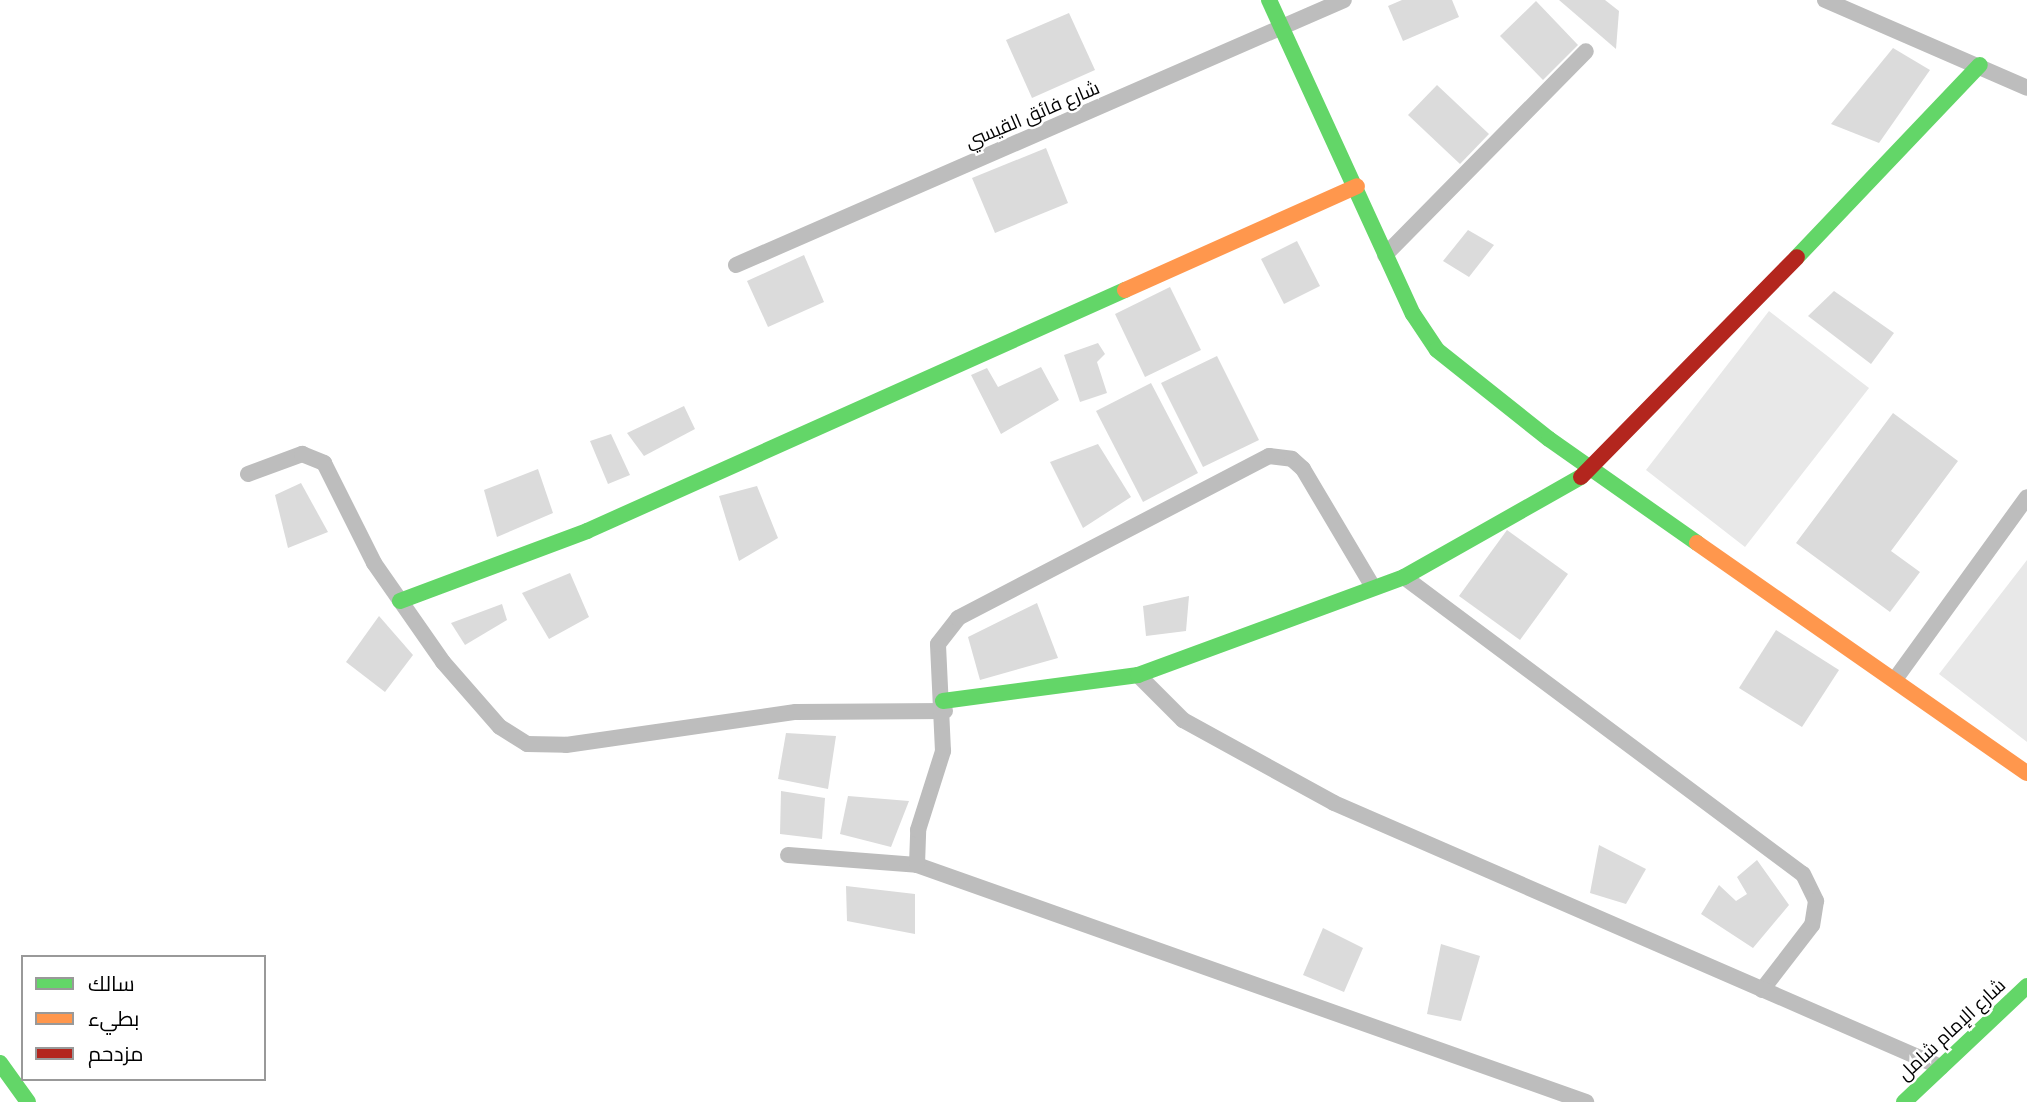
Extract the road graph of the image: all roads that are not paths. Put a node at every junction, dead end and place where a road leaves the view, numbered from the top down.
1 (1269, 0) edge
2 (1344, 0) edge
3 (1825, 0) edge
4 (1282, 29) junction
5 (1586, 51) dead end
6 (1980, 65) junction
7 (2027, 88) edge
8 (1357, 187) junction
9 (1385, 255) junction
10 (736, 265) dead end
11 (1593, 470) junction
12 (248, 474) dead end
13 (2027, 497) edge
14 (1404, 578) junction
15 (1373, 587) junction
16 (400, 601) junction
17 (1138, 675) junction
18 (1896, 678) junction
19 (944, 706) junction
20 (2027, 773) edge
21 (788, 855) dead end
22 (917, 865) junction
23 (2027, 986) edge
24 (1762, 990) junction
25 (0, 1063) edge
26 (1941, 1067) junction
27 (28, 1102) edge
28 (1586, 1102) edge
29 (1904, 1102) edge

1 - 4 street
2 - 4 street, شارع فائق القيسي
3 - 6 street
4 - 8 street
4 - 10 street, شارع فائق القيسي
5 - 9 street
6 - 7 street
6 - 11 street
8 - 9 street
8 - 16 street
9 - 11 street
11 - 14 street
11 - 18 street
12 - 16 street
13 - 18 street
14 - 15 street
14 - 24 street
15 - 17 street
15 - 19 street
16 - 19 street
17 - 19 street
17 - 24 street
18 - 20 street
19 - 22 street
21 - 22 street
22 - 28 street
23 - 26 street, شارع الإمام شامل
24 - 26 street
25 - 27 street
26 - 29 street, شارع الإمام شامل

